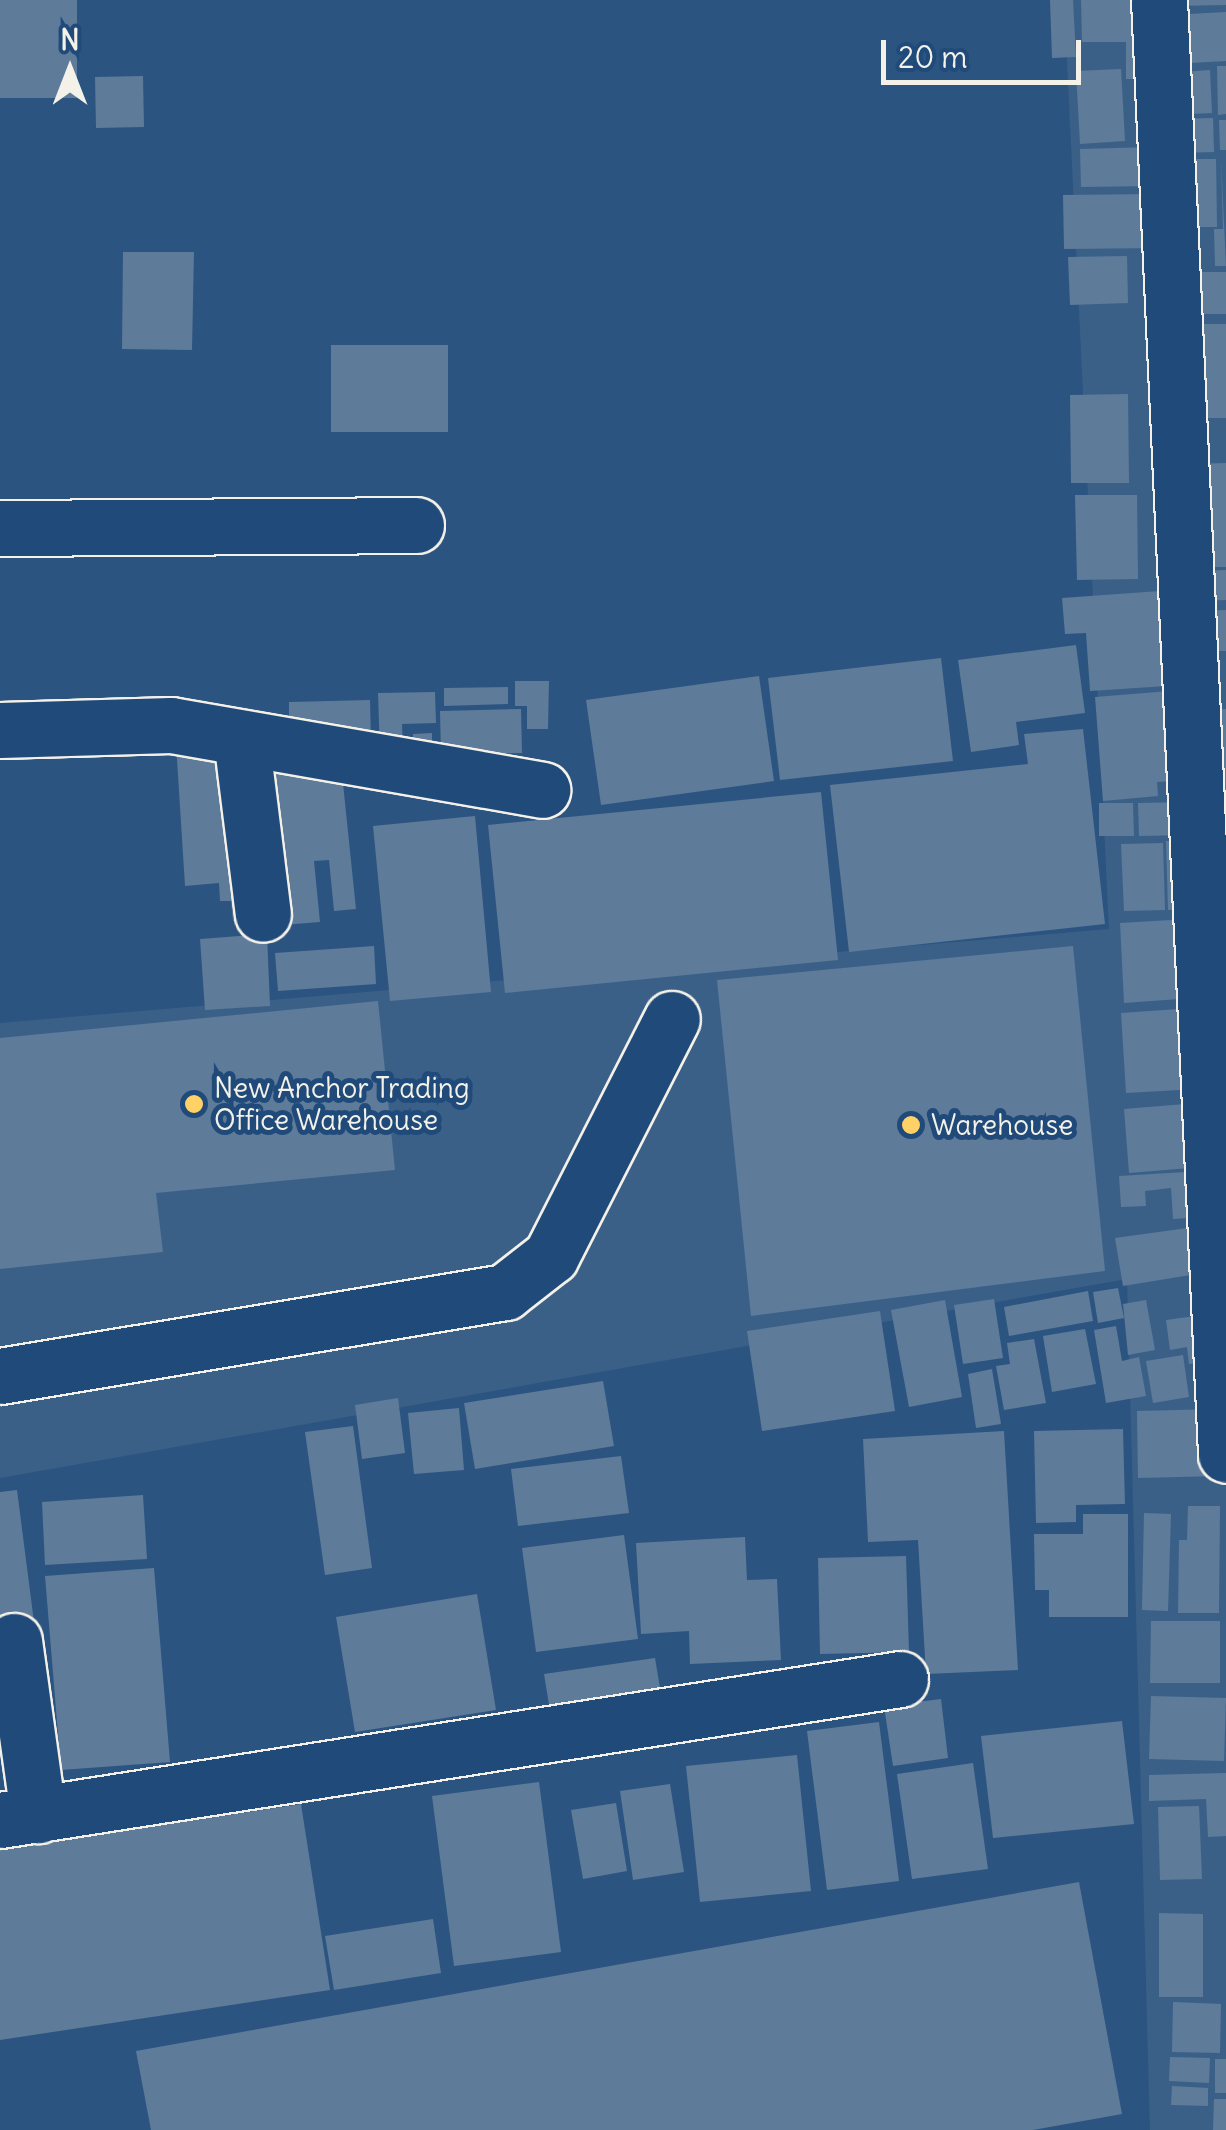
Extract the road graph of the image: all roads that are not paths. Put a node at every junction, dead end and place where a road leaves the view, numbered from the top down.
1 (1159, 0) edge
2 (416, 526) dead end
3 (0, 528) edge
4 (0, 730) edge
5 (241, 738) junction
6 (542, 790) dead end
7 (262, 914) dead end
8 (672, 1019) dead end
9 (0, 1376) edge
10 (1226, 1454) edge
11 (14, 1641) dead end
12 (900, 1679) dead end
13 (19, 1817) edge

1 - 10 street
2 - 3 street
4 - 5 street
5 - 6 street
5 - 7 street
8 - 9 street
11 - 13 street
12 - 13 street

